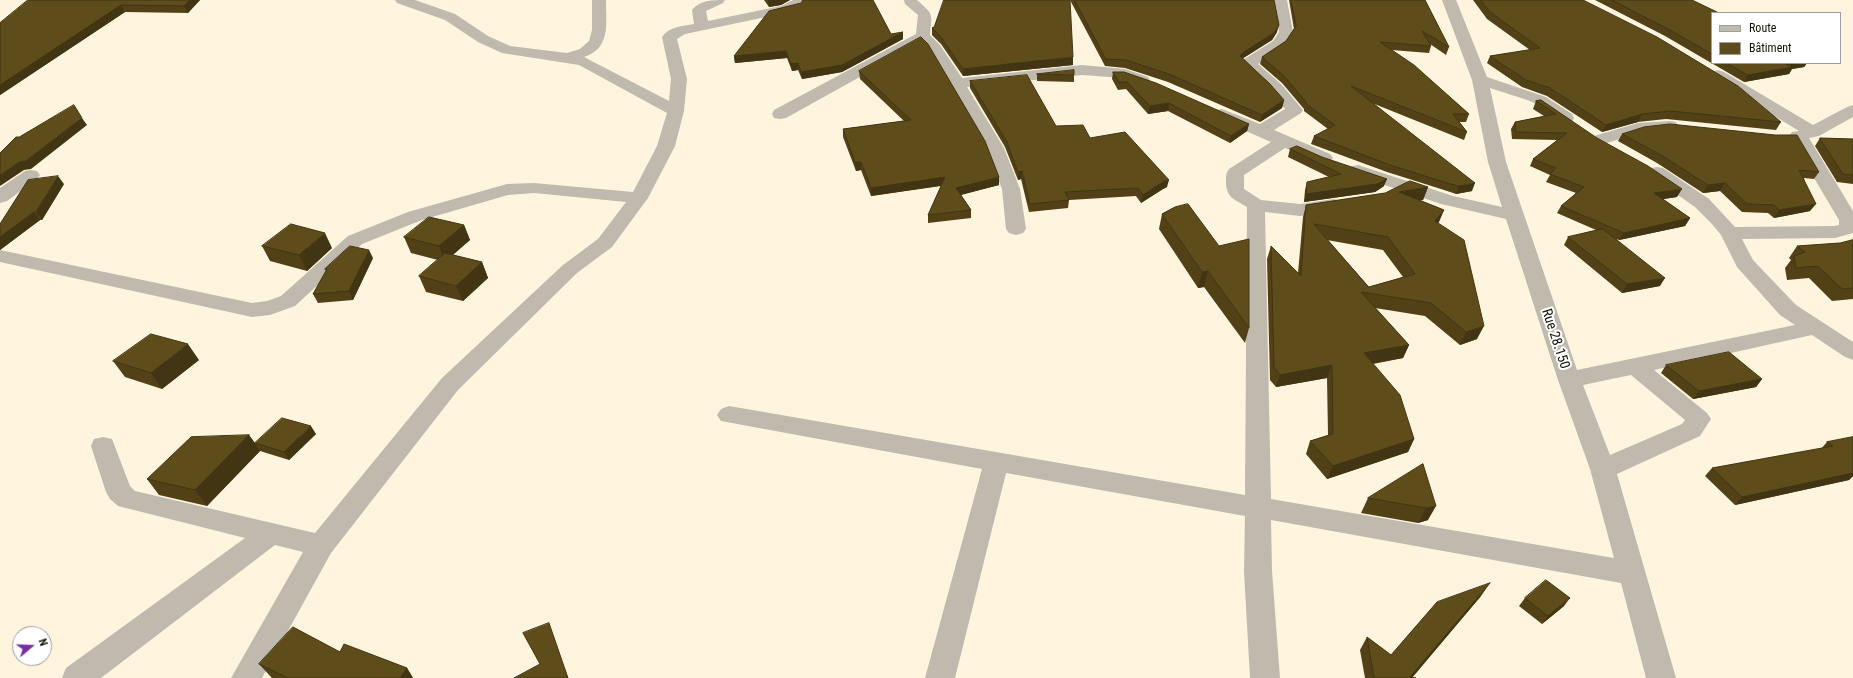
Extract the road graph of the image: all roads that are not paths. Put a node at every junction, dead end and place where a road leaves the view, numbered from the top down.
1 (402, 0) edge
2 (599, 0) edge
3 (718, 0) edge
4 (800, 0) edge
5 (1280, 0) edge
6 (1449, 0) edge
7 (910, 1) edge
8 (702, 27) junction
9 (922, 36) junction
10 (568, 58) junction
11 (1706, 68) edge
12 (1480, 80) junction
13 (957, 83) junction
14 (1154, 84) edge
15 (1210, 109) edge
16 (1853, 110) edge
17 (676, 111) junction
18 (780, 114) dead end
19 (1682, 127) edge
20 (1260, 131) junction
21 (1590, 134) junction
22 (1799, 135) junction
23 (1284, 141) junction
24 (1618, 150) edge
25 (1644, 164) edge
26 (31, 174) dead end
27 (1403, 185) junction
28 (0, 197) edge
29 (640, 198) junction
30 (1380, 198) edge
31 (1351, 202) edge
32 (1256, 205) junction
33 (1514, 215) junction
34 (1016, 229) dead end
35 (1730, 232) junction
36 (0, 256) edge
37 (1813, 328) junction
38 (1851, 353) edge
39 (1635, 366) junction
40 (1569, 380) junction
41 (729, 415) dead end
42 (103, 446) dead end
43 (996, 462) junction
44 (1603, 469) junction
45 (1257, 508) junction
46 (271, 534) junction
47 (321, 545) junction
48 (1632, 573) junction
49 (77, 678) edge
50 (246, 678) edge
51 (940, 678) edge
52 (1265, 678) edge
53 (1661, 678) edge

1 - 10 street
2 - 10 street
3 - 8 street
4 - 8 street
5 - 20 street
6 - 12 street, Rue 28.150
7 - 9 street
8 - 17 street
9 - 13 street
9 - 18 street
10 - 17 street
11 - 22 street
12 - 21 street
12 - 33 street, Rue 28.150
13 - 14 street
13 - 34 street
15 - 20 street
16 - 22 street
17 - 29 street
19 - 21 street
20 - 23 street
21 - 24 street
22 - 35 street
23 - 27 street
23 - 32 street
25 - 35 street
26 - 28 street
27 - 30 street
27 - 33 street
29 - 36 street
29 - 47 street
31 - 32 street
32 - 45 street
33 - 40 street, Rue 28.150
35 - 37 street
37 - 38 street
37 - 39 street
39 - 40 street
39 - 44 street
40 - 44 street, Rue 28.150
41 - 43 street
42 - 46 street
43 - 45 street
43 - 51 street
44 - 48 street, Rue 28.150
45 - 48 street
45 - 52 street
46 - 47 street
46 - 49 street
47 - 50 street
48 - 53 street, Rue 28.150

